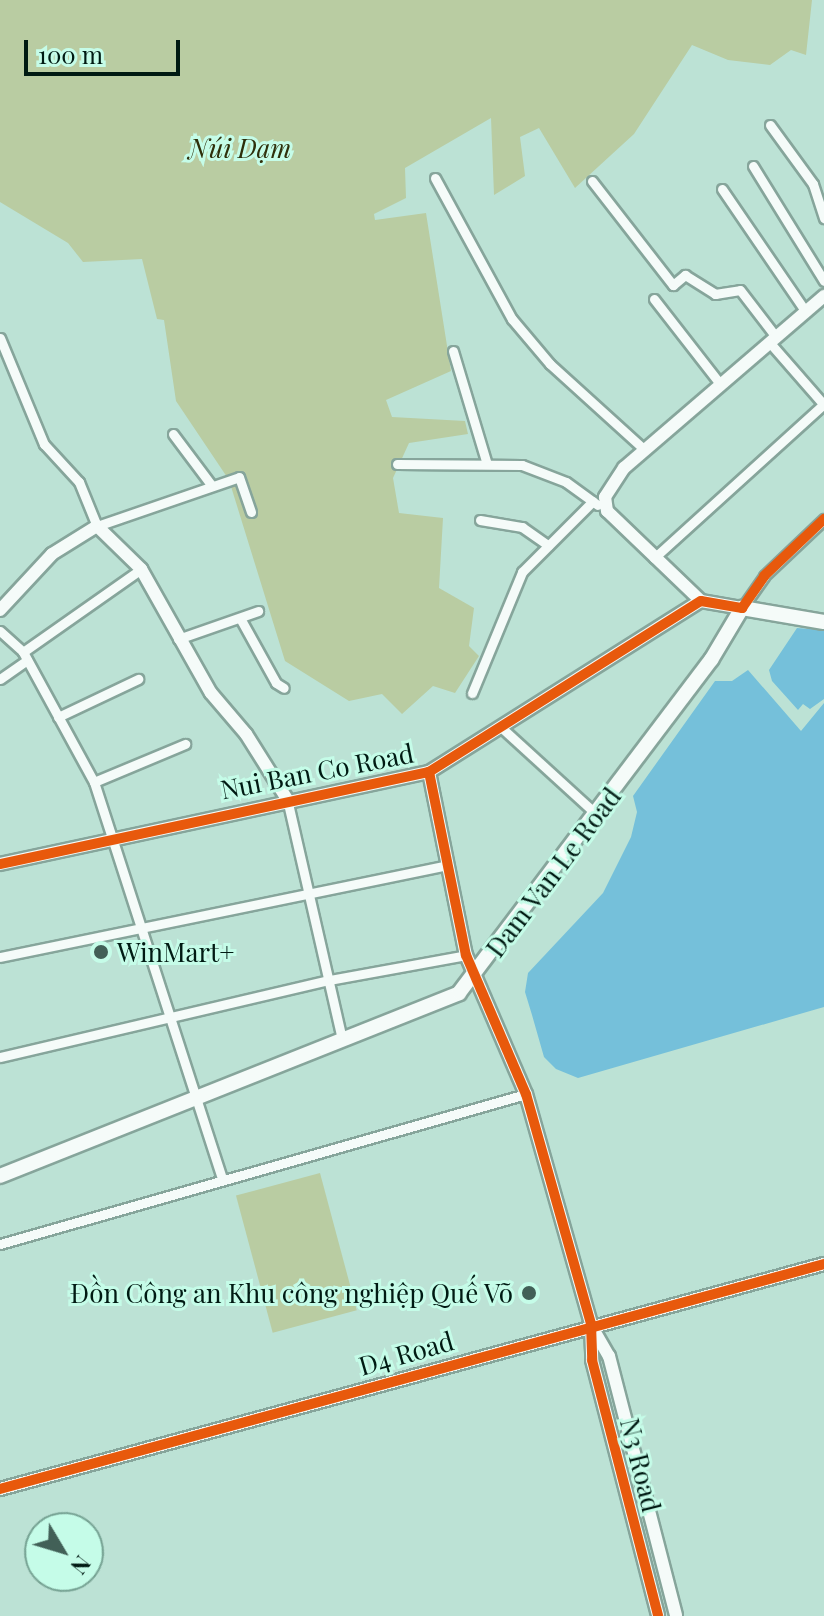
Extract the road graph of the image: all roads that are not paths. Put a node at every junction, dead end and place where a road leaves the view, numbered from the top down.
1 (770, 125) dead end
2 (753, 166) dead end
3 (435, 178) dead end
4 (592, 181) dead end
5 (722, 189) dead end
6 (824, 218) edge
7 (824, 281) edge
8 (824, 296) edge
9 (654, 299) dead end
10 (806, 312) junction
11 (0, 338) edge
12 (773, 340) junction
13 (453, 351) dead end
14 (721, 385) junction
15 (824, 404) edge
16 (173, 434) dead end
17 (645, 450) junction
18 (397, 464) dead end
19 (487, 464) junction
20 (212, 486) junction
21 (593, 501) junction
22 (607, 511) junction
23 (251, 512) dead end
24 (824, 519) edge
25 (480, 520) dead end
26 (97, 526) junction
27 (548, 545) junction
28 (654, 558) junction
29 (141, 569) junction
30 (701, 601) junction
31 (742, 608) junction
32 (0, 610) edge
33 (258, 611) dead end
34 (240, 618) junction
35 (824, 622) edge
36 (0, 631) edge
37 (178, 639) junction
38 (25, 656) junction
39 (0, 679) edge
40 (138, 679) dead end
41 (284, 688) dead end
42 (472, 693) dead end
43 (58, 717) junction
44 (503, 729) junction
45 (185, 744) dead end
46 (429, 772) junction
47 (94, 782) junction
48 (287, 799) junction
49 (596, 814) junction
50 (115, 835) junction
51 (0, 864) edge
52 (447, 865) junction
53 (309, 891) junction
54 (140, 927) junction
55 (466, 955) junction
56 (0, 957) edge
57 (474, 977) junction
58 (329, 980) junction
59 (166, 1017) junction
60 (342, 1039) junction
61 (0, 1057) edge
62 (526, 1094) junction
63 (193, 1099) junction
64 (0, 1176) edge
65 (222, 1179) junction
66 (0, 1244) edge
67 (824, 1264) edge
68 (591, 1324) junction
69 (0, 1489) edge
70 (658, 1616) edge
71 (676, 1616) edge

1 - 6 street
2 - 7 street
3 - 17 street
4 - 12 street
5 - 10 street
8 - 10 street
9 - 14 street
10 - 12 street
11 - 26 street
12 - 14 street
12 - 15 street
13 - 19 street
14 - 17 street
15 - 28 street
16 - 20 street
17 - 22 street
18 - 19 street
19 - 21 street
20 - 23 street
20 - 26 street
21 - 22 street
21 - 27 street
22 - 28 street
24 - 31 street
25 - 27 street
26 - 29 street
26 - 32 street
27 - 42 street
28 - 30 street
29 - 37 street
29 - 38 street
30 - 31 street
30 - 44 street, Nui Ban Co Road
31 - 35 main road
31 - 49 main road, Dam Van Le Road
33 - 34 street
34 - 37 street
34 - 41 street
36 - 38 street
37 - 48 street
38 - 39 street
38 - 43 street
40 - 43 street
43 - 47 street
44 - 46 street, Nui Ban Co Road
44 - 49 street
45 - 47 street
46 - 48 street, Nui Ban Co Road
46 - 52 street
47 - 50 street
48 - 50 street, Nui Ban Co Road
48 - 53 street
49 - 57 main road, Dam Van Le Road
50 - 51 street, Nui Ban Co Road
50 - 54 street
52 - 53 street
52 - 55 street
53 - 54 street
53 - 58 street
54 - 56 street
54 - 59 street
55 - 57 street
55 - 58 street
57 - 60 main road, Dam Van Le Road
57 - 62 street
58 - 59 street
58 - 60 street
59 - 61 street
59 - 63 street
60 - 63 main road, Dam Van Le Road
62 - 65 street
62 - 68 street
63 - 64 main road, Dam Van Le Road
63 - 65 street
65 - 66 street
67 - 68 street, D4 Road
68 - 69 street, D4 Road
68 - 70 street, N3 Road
68 - 71 street, N3 Road

